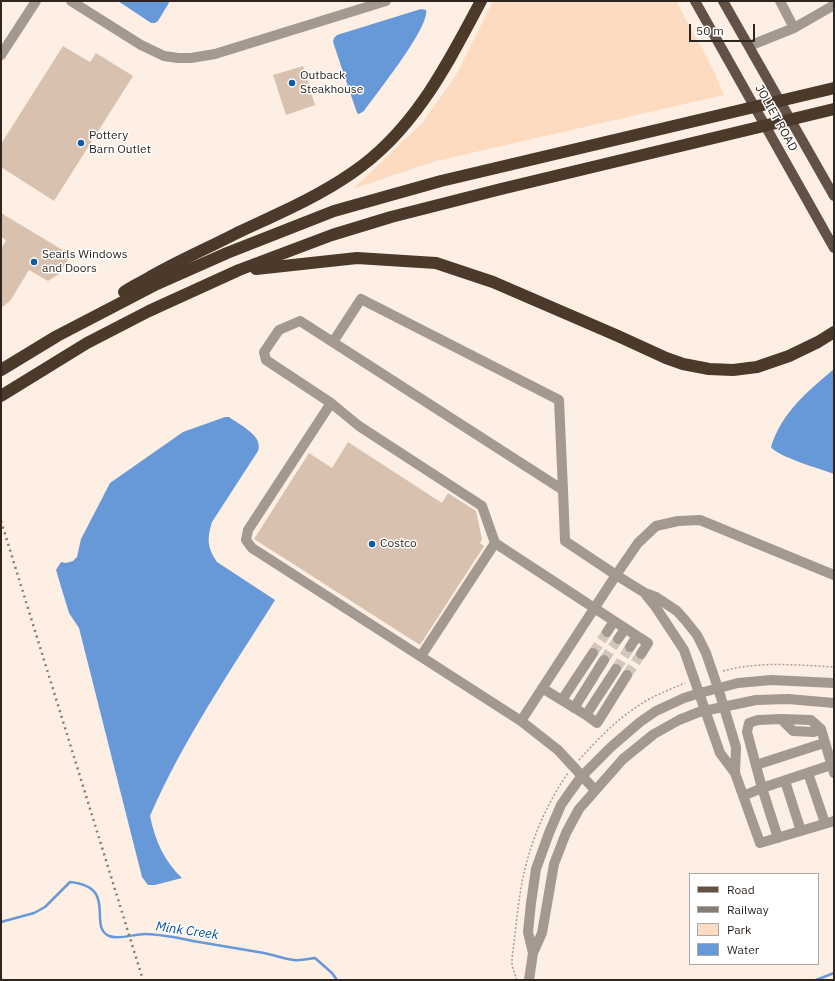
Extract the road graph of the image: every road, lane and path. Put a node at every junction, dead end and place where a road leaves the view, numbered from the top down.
1 (36, 1) edge
2 (71, 1) edge
3 (386, 1) edge
4 (481, 1) edge
5 (695, 1) edge
6 (723, 1) edge
7 (780, 1) edge
8 (834, 5) edge
9 (794, 28) junction
10 (749, 46) junction
11 (1, 55) edge
12 (834, 88) edge
13 (831, 110) edge
14 (834, 196) edge
15 (834, 248) edge
16 (239, 270) junction
17 (100, 312) junction
18 (834, 332) edge
19 (333, 342) junction
20 (1, 370) edge
21 (1, 396) edge
22 (331, 403) junction
23 (564, 490) junction
24 (495, 543) junction
25 (616, 575) junction
26 (834, 575) edge
27 (645, 593) junction
28 (594, 608) junction
29 (614, 621) junction
30 (625, 628) junction
31 (607, 632) tunnel mouth
32 (637, 636) junction
33 (618, 639) tunnel mouth
34 (630, 647) tunnel mouth
35 (593, 653) tunnel mouth
36 (641, 654) tunnel mouth
37 (421, 656) junction
38 (604, 660) tunnel mouth
39 (834, 667) edge
40 (616, 669) tunnel mouth
41 (722, 671) dead end
42 (627, 675) tunnel mouth
43 (686, 682) dead end
44 (834, 683) edge
45 (542, 688) junction
46 (718, 688) junction
47 (700, 693) junction
48 (562, 700) junction
49 (834, 703) edge
50 (724, 706) junction
51 (574, 708) junction
52 (706, 711) junction
53 (586, 715) junction
54 (521, 721) junction
55 (824, 743) junction
56 (583, 755) dead end
57 (756, 765) junction
58 (833, 769) edge
59 (735, 773) junction
60 (808, 773) junction
61 (581, 777) junction
62 (785, 780) junction
63 (762, 788) junction
64 (595, 790) junction
65 (743, 796) junction
66 (829, 822) edge
67 (801, 831) junction
68 (778, 838) junction
69 (514, 942) dead end
70 (533, 953) junction
71 (518, 980) edge
72 (529, 980) edge

1 - 11 street
2 - 3 street
4 - 17 highway
5 - 15 main road, JOLIET ROAD
6 - 10 main road, JOLIET ROAD
7 - 9 street
8 - 9 street
9 - 10 street
10 - 14 main road, JOLIET ROAD
12 - 17 highway
13 - 16 highway
16 - 18 highway
16 - 21 highway
17 - 20 highway
19 - 22 street
19 - 23 street
19 - 23 street
22 - 24 street
22 - 37 street
23 - 25 street
24 - 28 street
24 - 37 street
25 - 26 street
25 - 27 street
25 - 28 street
27 - 46 street
27 - 47 street
28 - 29 street
28 - 45 street
29 - 30 street
29 - 31 street
30 - 32 street
30 - 33 street
32 - 34 street
32 - 36 street
35 - 48 street
37 - 54 street
38 - 51 street
39 - 41 path
40 - 53 street
42 - 53 street
43 - 56 path
44 - 46 street
45 - 48 street
45 - 54 street
46 - 47 street
46 - 50 street
47 - 52 street
47 - 61 street
48 - 51 street
49 - 50 street
50 - 52 street
50 - 59 street
51 - 53 street
52 - 59 street
52 - 64 street
54 - 61 street
55 - 57 street
55 - 57 street
55 - 58 street
57 - 63 street
58 - 60 street
59 - 65 street
60 - 62 street
60 - 66 street
61 - 64 street
61 - 70 street
62 - 63 street
62 - 67 street
63 - 65 street
63 - 68 street
64 - 70 street
65 - 68 street
66 - 67 street
67 - 68 street
69 - 71 path
70 - 72 street

